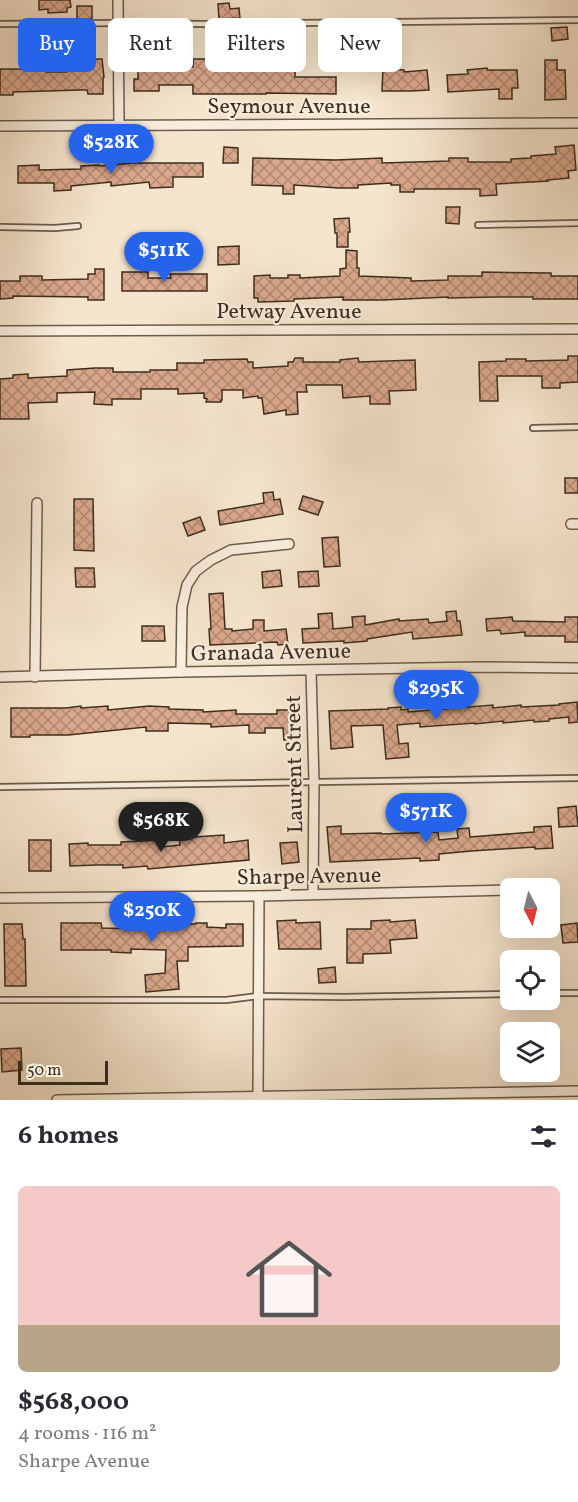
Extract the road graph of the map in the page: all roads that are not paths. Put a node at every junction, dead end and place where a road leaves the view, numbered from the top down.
1 (118, 0) edge
2 (118, 18) edge
3 (578, 20) edge
4 (108, 23) edge
5 (0, 24) edge
6 (193, 24) edge
7 (118, 72) edge
8 (578, 123) edge
9 (119, 125) junction
10 (0, 126) edge
11 (578, 223) edge
12 (477, 225) dead end
13 (78, 226) dead end
14 (0, 227) edge
15 (578, 328) edge
16 (0, 332) edge
17 (578, 427) edge
18 (533, 428) dead end
19 (37, 503) dead end
20 (289, 544) dead end
21 (578, 668) edge
22 (311, 670) junction
23 (181, 672) junction
24 (0, 677) edge
25 (35, 677) junction
26 (578, 778) edge
27 (314, 782) junction
28 (0, 787) edge
29 (500, 890) edge
30 (314, 894) junction
31 (259, 896) junction
32 (0, 898) edge
33 (560, 993) edge
34 (578, 993) edge
35 (500, 994) edge
36 (258, 996) junction
37 (0, 1000) edge
38 (578, 1091) edge
39 (258, 1096) junction
40 (551, 1096) edge
41 (319, 1098) edge
42 (57, 1100) edge
43 (107, 1100) edge

1 - 2 street
3 - 6 lane
4 - 5 lane
7 - 9 street
8 - 9 street, Seymour Avenue
9 - 10 street, Seymour Avenue
11 - 12 lane
13 - 14 lane
15 - 16 street, Petway Avenue
17 - 18 lane
19 - 25 street
20 - 23 street
21 - 22 street, Granada Avenue
22 - 23 street, Granada Avenue
22 - 27 street, Laurent Street
23 - 25 street, Granada Avenue
24 - 25 street, Granada Avenue
26 - 27 lane
27 - 28 lane
27 - 30 street, Laurent Street
29 - 30 street, Sharpe Avenue
30 - 31 street, Sharpe Avenue
31 - 32 street, Sharpe Avenue
31 - 36 street
33 - 34 lane
35 - 36 lane
36 - 37 lane
36 - 39 street
38 - 40 street
39 - 41 street
39 - 43 street
40 - 41 street
42 - 43 street

